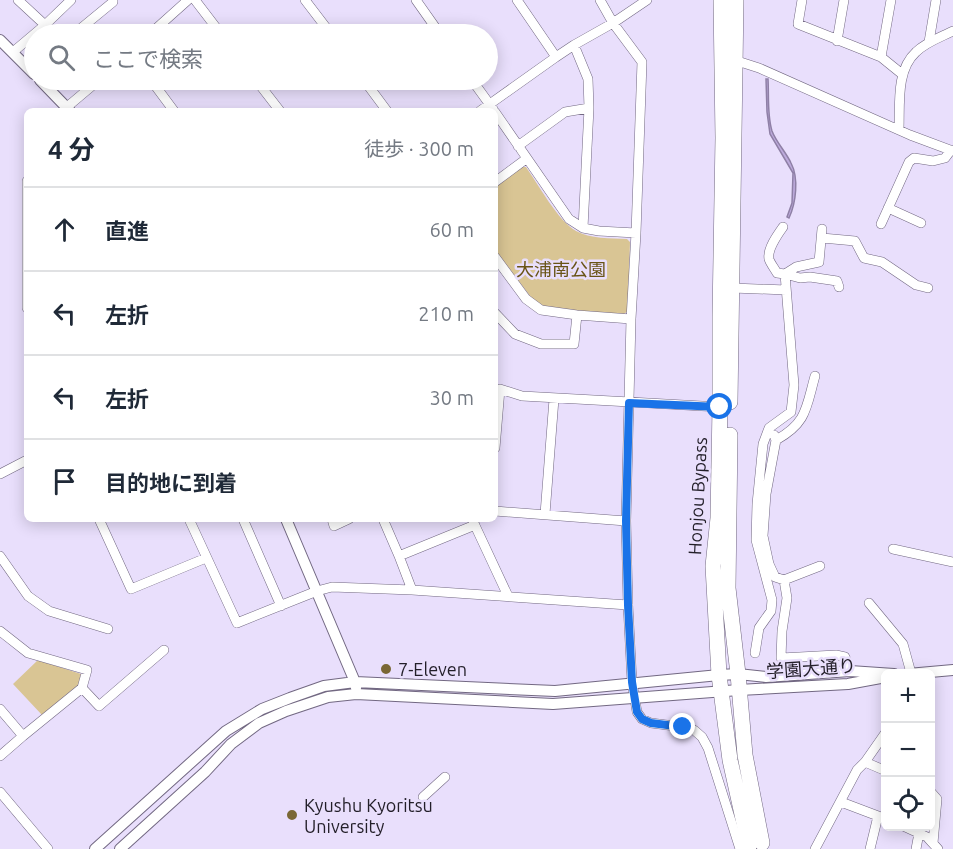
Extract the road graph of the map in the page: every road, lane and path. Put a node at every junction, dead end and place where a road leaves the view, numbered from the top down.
1 (18, 0) edge
2 (71, 0) edge
3 (113, 0) edge
4 (188, 0) edge
5 (195, 0) edge
6 (305, 0) edge
7 (416, 0) edge
8 (517, 0) edge
9 (600, 0) edge
10 (646, 0) edge
11 (721, 0) edge
12 (735, 0) edge
13 (802, 0) edge
14 (844, 0) edge
15 (891, 0) edge
16 (936, 0) edge
17 (38, 24) edge
18 (49, 24) edge
19 (86, 24) edge
20 (161, 24) edge
21 (213, 24) edge
22 (323, 24) edge
23 (433, 24) edge
24 (613, 24) junction
25 (953, 31) edge
26 (0, 40) edge
27 (837, 41) junction
28 (929, 42) junction
29 (24, 44) edge
30 (574, 45) junction
31 (13, 52) junction
32 (556, 57) junction
33 (881, 57) junction
34 (729, 59) junction
35 (24, 64) edge
36 (902, 74) junction
37 (50, 90) edge
38 (88, 90) edge
39 (158, 90) edge
40 (264, 90) edge
41 (371, 90) edge
42 (479, 90) edge
43 (67, 108) edge
44 (69, 108) edge
45 (172, 108) edge
46 (278, 108) edge
47 (385, 108) edge
48 (492, 108) edge
49 (494, 108) edge
50 (589, 108) junction
51 (498, 116) edge
52 (899, 129) junction
53 (518, 146) junction
54 (952, 151) edge
55 (526, 159) junction
56 (498, 180) edge
57 (888, 208) junction
58 (921, 223) dead end
59 (881, 224) dead end
60 (783, 227) dead end
61 (583, 228) junction
62 (636, 233) junction
63 (498, 261) edge
64 (785, 274) junction
65 (839, 287) dead end
66 (732, 288) junction
67 (928, 288) dead end
68 (786, 290) junction
69 (577, 315) junction
70 (498, 316) edge
71 (631, 319) junction
72 (815, 376) dead end
73 (498, 387) edge
74 (554, 399) junction
75 (629, 403) junction
76 (720, 407) junction
77 (773, 425) junction
78 (776, 440) junction
79 (24, 462) edge
80 (0, 474) edge
81 (498, 511) edge
82 (545, 514) junction
83 (626, 521) junction
84 (100, 522) edge
85 (190, 522) edge
86 (244, 522) edge
87 (287, 522) edge
88 (384, 522) edge
89 (474, 522) edge
90 (894, 549) dead end
91 (0, 556) edge
92 (399, 556) junction
93 (206, 558) junction
94 (953, 562) edge
95 (820, 566) dead end
96 (784, 580) junction
97 (412, 590) junction
98 (317, 591) junction
99 (508, 596) junction
100 (869, 603) dead end
101 (628, 605) junction
102 (281, 606) junction
103 (108, 629) dead end
104 (0, 631) edge
105 (164, 650) dead end
106 (755, 653) dead end
107 (909, 669) edge
108 (953, 670) edge
109 (850, 671) junction
110 (935, 671) edge
111 (881, 673) edge
112 (719, 675) junction
113 (881, 678) edge
114 (355, 681) junction
115 (632, 682) junction
116 (739, 682) junction
117 (82, 688) junction
118 (721, 692) junction
119 (356, 693) junction
120 (635, 698) junction
121 (0, 709) edge
122 (23, 736) junction
123 (881, 738) edge
124 (0, 756) edge
125 (865, 762) junction
126 (881, 769) edge
127 (445, 777) dead end
128 (0, 792) edge
129 (423, 797) dead end
130 (935, 797) edge
131 (841, 802) junction
132 (881, 818) edge
133 (881, 821) edge
134 (914, 831) edge
135 (920, 834) junction
136 (750, 846) edge
137 (936, 846) edge
138 (48, 849) edge
139 (95, 849) edge
140 (120, 849) edge
141 (815, 849) edge
142 (870, 849) edge
143 (916, 849) edge

1 - 17 street
2 - 18 street
3 - 19 street
4 - 20 street
5 - 21 street
6 - 22 street
7 - 23 street
8 - 32 street
9 - 24 street
10 - 24 street
11 - 34 highway, Honjou Bypass
12 - 34 highway, Honjou Bypass
13 - 27 street
14 - 27 street
15 - 33 street
16 - 28 street
24 - 30 street
24 - 62 street
25 - 28 street
26 - 31 street
27 - 33 street
28 - 36 street
29 - 31 street
30 - 32 street
30 - 50 street
31 - 35 street
32 - 49 street
33 - 36 street
34 - 52 street
34 - 66 highway, Honjou Bypass
34 - 76 highway, Honjou Bypass
36 - 52 street
37 - 43 street
38 - 44 street
39 - 45 street
40 - 46 street
41 - 47 street
42 - 48 street
50 - 53 street
50 - 61 street
51 - 53 street
52 - 54 street
53 - 55 street
54 - 57 street
55 - 56 street
55 - 61 street
57 - 58 street
57 - 59 street
60 - 64 street
61 - 62 street
62 - 71 street
63 - 69 street
64 - 65 street
64 - 67 street
64 - 68 street
66 - 68 street
66 - 116 highway, Honjou Bypass
68 - 77 street
69 - 70 street
69 - 71 street
71 - 75 street
72 - 78 street
73 - 74 street
74 - 75 street
74 - 82 street
75 - 76 street
75 - 83 street
76 - 112 highway, Honjou Bypass
77 - 78 street
77 - 106 street
78 - 96 street
79 - 80 street
81 - 82 street
82 - 83 street
83 - 101 street
84 - 93 street
85 - 93 street
86 - 102 street
87 - 98 street
88 - 92 street
89 - 92 street
89 - 99 street
90 - 94 street
91 - 103 street
92 - 97 street
93 - 102 street
95 - 96 street
96 - 109 street
97 - 98 street
97 - 99 street
98 - 102 street
98 - 114 street
99 - 101 street
100 - 107 street
101 - 115 street
104 - 117 street
105 - 117 street
108 - 110 street
109 - 111 street
109 - 116 street
112 - 115 street
112 - 116 street
112 - 118 highway, Honjou Bypass
113 - 116 street, 学園大通り
114 - 115 street
114 - 119 street
114 - 139 street
115 - 120 street
116 - 118 street
116 - 136 highway, Honjou Bypass
117 - 122 street
118 - 120 street
118 - 136 highway, Honjou Bypass
119 - 120 street
119 - 140 street
120 - 136 street
121 - 122 street
122 - 124 street
123 - 125 street
125 - 126 street
125 - 131 street
127 - 129 street
128 - 138 street
130 - 137 street
131 - 132 street
131 - 141 street
133 - 142 street
134 - 135 street
135 - 137 street
135 - 143 street

